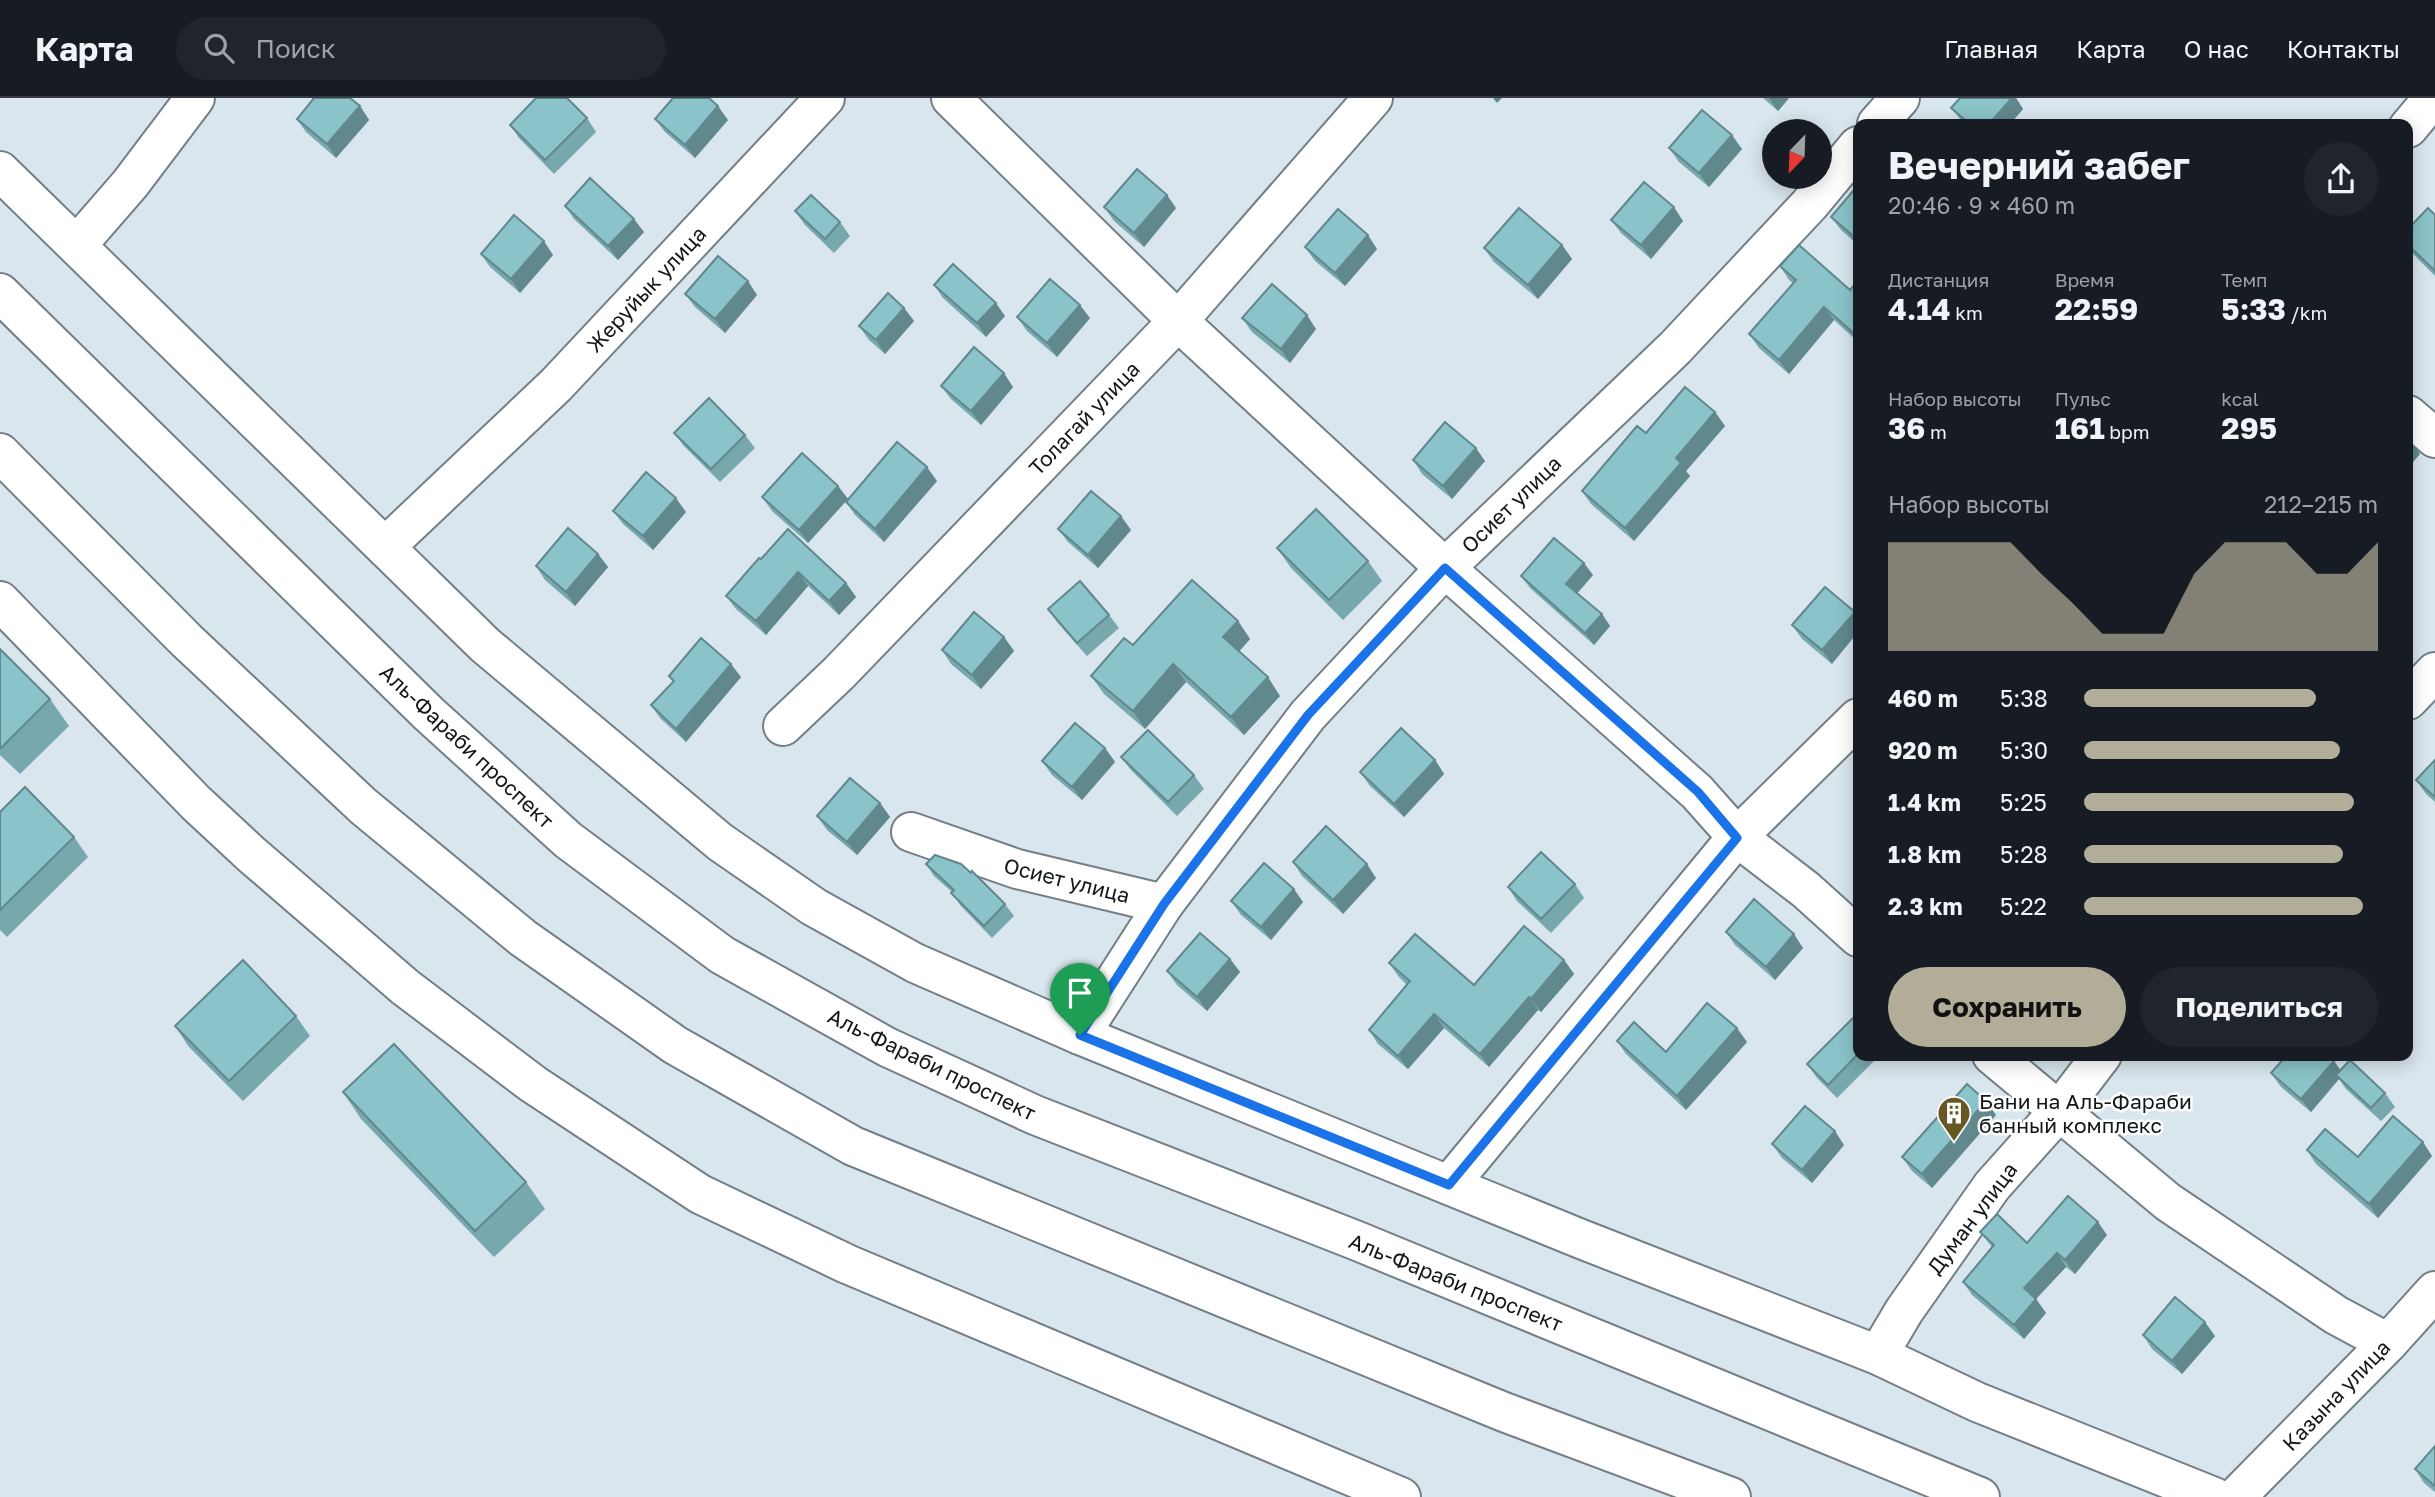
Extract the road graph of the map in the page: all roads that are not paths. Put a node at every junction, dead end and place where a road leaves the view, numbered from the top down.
1 (195, 98) edge
2 (825, 98) edge
3 (951, 98) edge
4 (1373, 98) edge
5 (1900, 98) edge
6 (2433, 98) edge
7 (1881, 119) edge
8 (2413, 122) edge
9 (1853, 152) edge
10 (0, 171) edge
11 (76, 246) junction
12 (0, 293) edge
13 (1178, 321) junction
14 (2413, 419) edge
15 (2435, 438) edge
16 (0, 453) edge
17 (385, 547) junction
18 (1445, 568) junction
19 (0, 601) edge
20 (2435, 672) edge
21 (2413, 695) edge
22 (1853, 723) edge
23 (783, 726) dead end
24 (911, 832) dead end
25 (1737, 838) junction
26 (1164, 904) junction
27 (1853, 932) edge
28 (1080, 1035) junction
29 (1999, 1061) edge
30 (2097, 1061) edge
31 (2060, 1110) junction
32 (1449, 1185) junction
33 (2435, 1291) edge
34 (2388, 1343) junction
35 (1878, 1355) junction
36 (1401, 1497) edge
37 (1731, 1497) edge
38 (1980, 1497) edge
39 (2214, 1497) edge
40 (2236, 1497) edge

1 - 11 street
2 - 17 street, Жеруйык улица
3 - 13 street
4 - 13 street, Толагай улица
5 - 7 street
6 - 8 street
9 - 18 street, Осиет улица
10 - 11 street
11 - 17 street
12 - 38 street, Аль-Фараби проспект
13 - 18 street
13 - 23 street, Толагай улица
14 - 15 street
16 - 37 street
17 - 28 street
18 - 25 street
18 - 26 street, Осиет улица
19 - 36 street
20 - 21 street
22 - 25 street
24 - 26 street, Осиет улица
25 - 27 street
25 - 32 street
26 - 28 street
28 - 32 street
29 - 31 street
30 - 31 street, Думан улица
31 - 34 street
31 - 35 street, Думан улица
32 - 35 street
33 - 34 street, Казына улица
34 - 40 street, Казына улица
35 - 39 street

